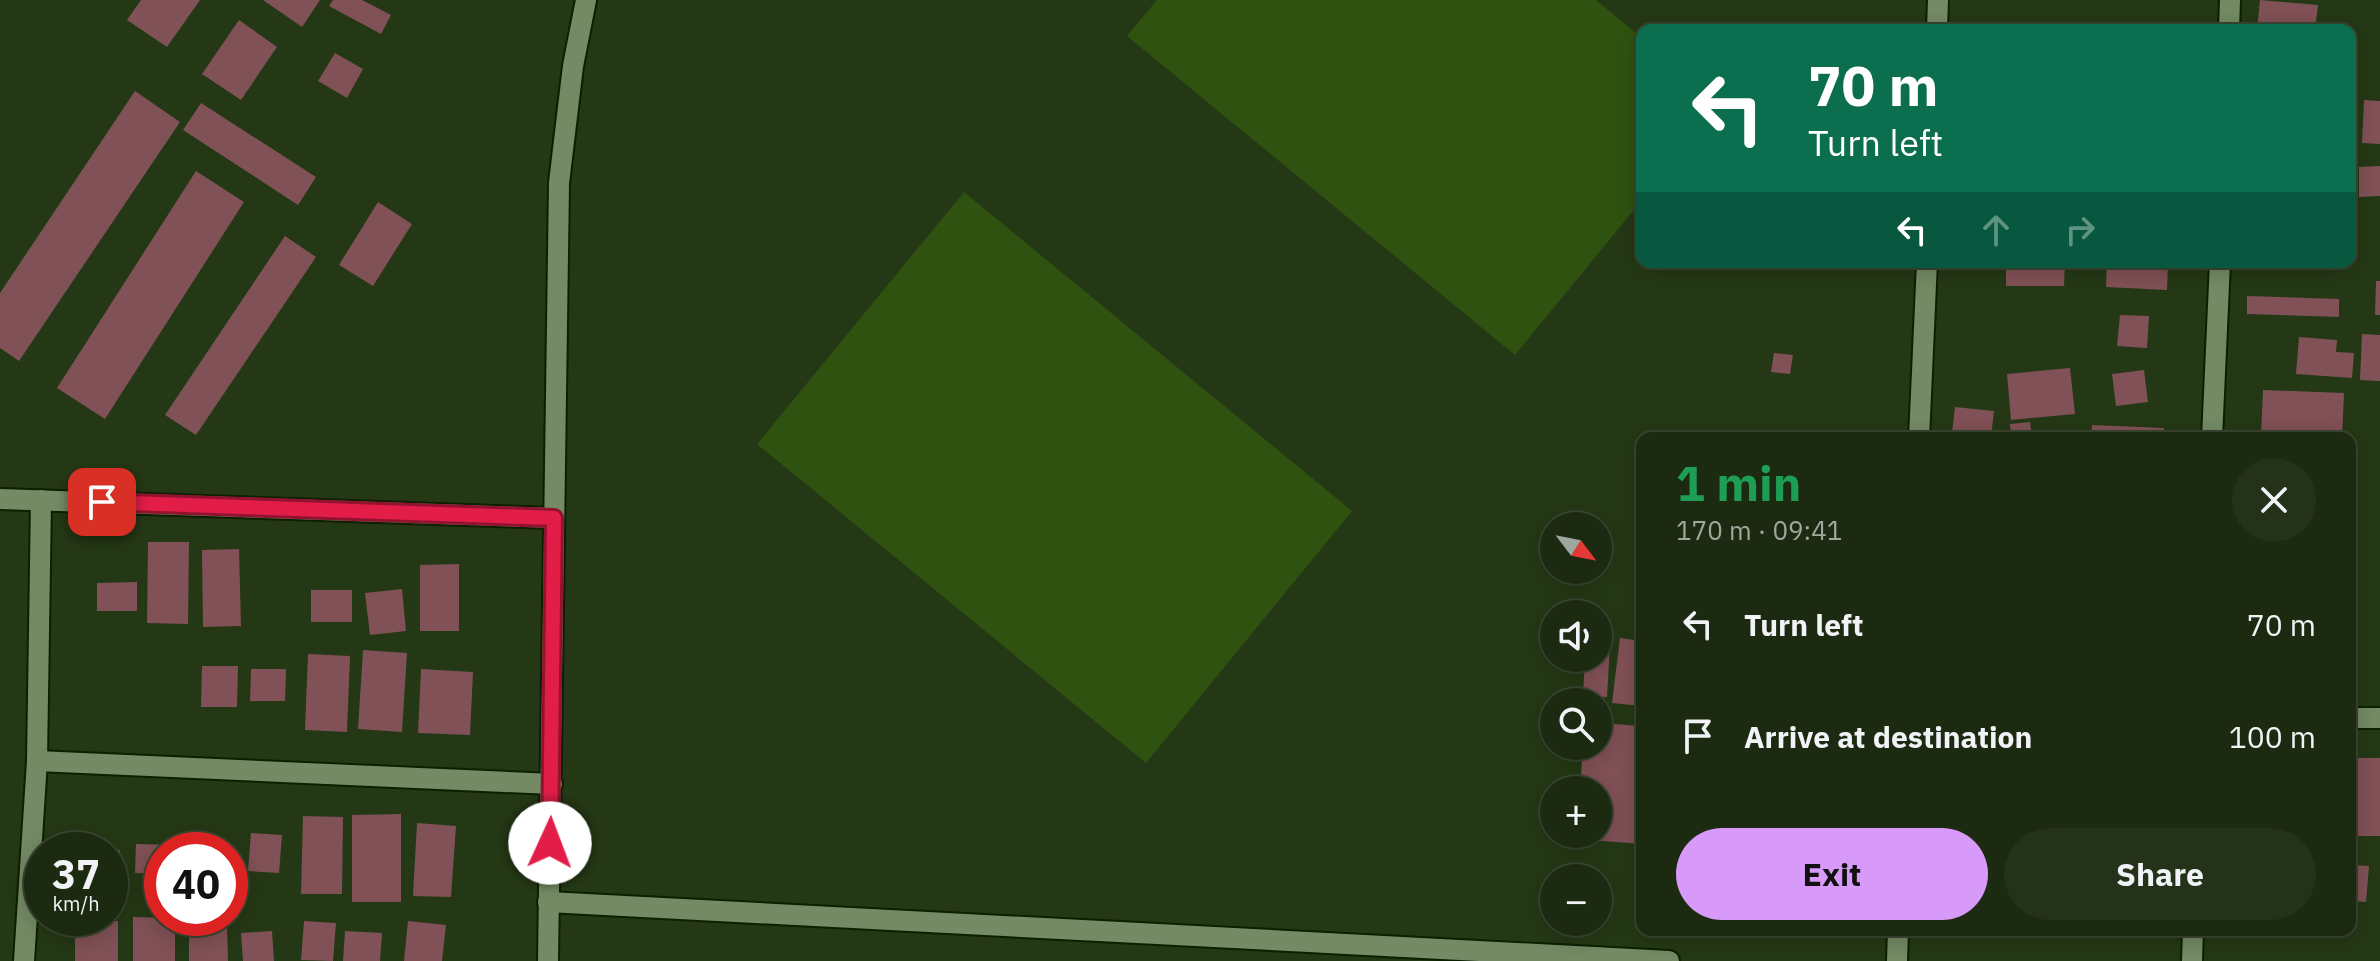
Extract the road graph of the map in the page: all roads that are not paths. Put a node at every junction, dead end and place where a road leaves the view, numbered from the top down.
1 (586, 0) edge
2 (1938, 0) edge
3 (2230, 0) edge
4 (1937, 24) edge
5 (2229, 24) edge
6 (1927, 268) edge
7 (2220, 268) edge
8 (1919, 432) edge
9 (2212, 432) edge
10 (0, 499) edge
11 (41, 500) junction
12 (554, 518) junction
13 (2356, 718) edge
14 (2380, 718) edge
15 (37, 761) junction
16 (552, 784) junction
17 (548, 902) junction
18 (1898, 936) edge
19 (2193, 936) edge
20 (24, 961) edge
21 (548, 961) edge
22 (1669, 961) edge
23 (1897, 961) edge
24 (2192, 961) edge

1 - 12 street
2 - 4 street
3 - 5 street
6 - 8 street
7 - 9 street
10 - 11 street
11 - 12 street
11 - 15 street
12 - 16 street
13 - 14 street
15 - 16 street
15 - 20 street
16 - 17 street
17 - 21 street
17 - 22 street
18 - 23 street
19 - 24 street

